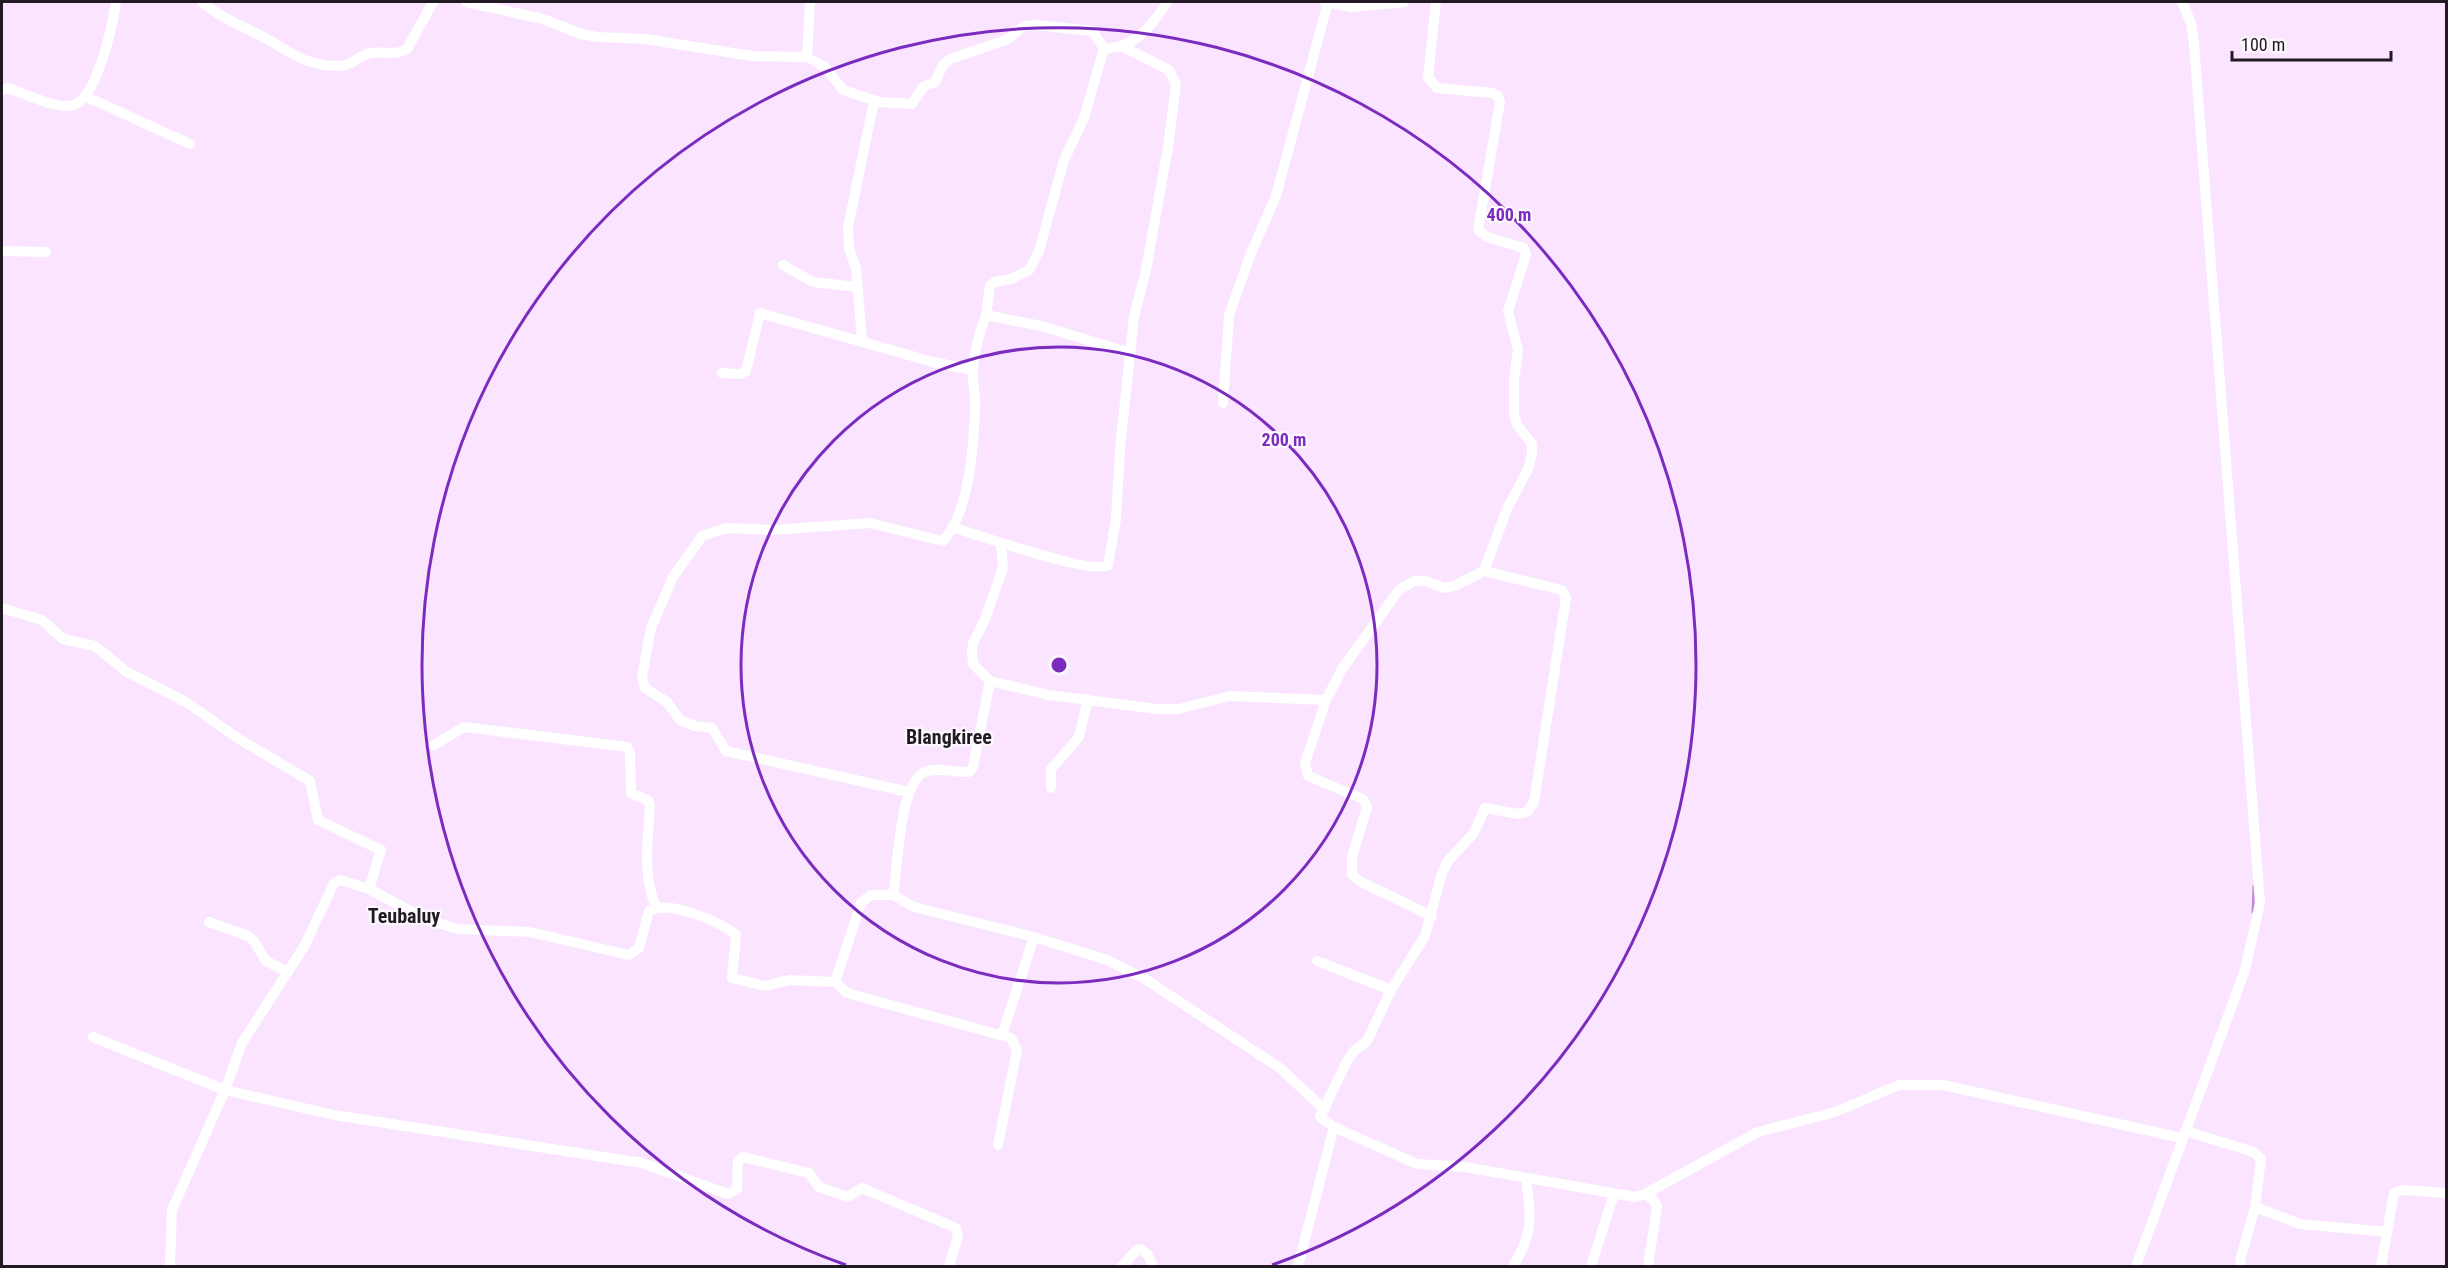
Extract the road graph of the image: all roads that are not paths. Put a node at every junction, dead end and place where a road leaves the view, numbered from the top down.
1 (116, 2) edge
2 (202, 2) edge
3 (433, 2) edge
4 (465, 2) edge
5 (810, 2) edge
6 (1167, 2) edge
7 (1326, 2) edge
8 (1404, 2) edge
9 (1436, 2) edge
10 (2182, 2) edge
11 (1122, 46) junction
12 (1104, 48) junction
13 (807, 57) junction
14 (2, 90) edge
15 (87, 97) junction
16 (874, 100) junction
17 (190, 144) dead end
18 (2, 251) edge
19 (46, 252) dead end
20 (783, 265) dead end
21 (857, 287) junction
22 (986, 315) junction
23 (862, 340) junction
24 (1131, 353) junction
25 (973, 370) junction
26 (722, 373) dead end
27 (1223, 403) dead end
28 (952, 527) junction
29 (1001, 543) junction
30 (1484, 571) junction
31 (2, 608) edge
32 (990, 681) junction
33 (1088, 699) junction
34 (1326, 700) junction
35 (434, 745) dead end
36 (1051, 788) dead end
37 (909, 792) junction
38 (369, 890) junction
39 (893, 896) junction
40 (656, 907) junction
41 (1432, 916) junction
42 (209, 922) dead end
43 (1034, 937) junction
44 (1317, 961) dead end
45 (288, 972) junction
46 (835, 982) junction
47 (1391, 990) junction
48 (1002, 1035) junction
49 (93, 1037) dead end
50 (225, 1090) junction
51 (1324, 1109) junction
52 (1334, 1127) junction
53 (2184, 1135) junction
54 (998, 1145) dead end
55 (1526, 1178) junction
56 (1614, 1194) junction
57 (1646, 1194) junction
58 (2446, 1194) edge
59 (2255, 1207) junction
60 (2387, 1232) junction
61 (170, 1266) edge
62 (949, 1266) edge
63 (1122, 1266) edge
64 (1152, 1266) edge
65 (1298, 1266) edge
66 (1513, 1266) edge
67 (1591, 1266) edge
68 (1648, 1266) edge
69 (2136, 1266) edge
70 (2241, 1266) edge
71 (2381, 1266) edge

1 - 15 street
2 - 3 street
4 - 13 street
5 - 13 street
6 - 11 street
7 - 8 street
7 - 27 street
9 - 30 street
10 - 53 street
11 - 12 street
11 - 24 street
12 - 16 street
12 - 22 street
13 - 16 street
14 - 15 street
15 - 17 street
16 - 21 street
18 - 19 street
20 - 21 street
21 - 23 street
22 - 24 street
22 - 25 street
23 - 25 street
23 - 26 street
24 - 29 street
25 - 28 street
28 - 29 street
28 - 37 street
29 - 32 street
30 - 34 street
30 - 41 street
31 - 38 street
32 - 33 street
32 - 37 street
33 - 34 street
33 - 36 street
34 - 41 street
35 - 40 street
37 - 39 street
38 - 40 street
38 - 45 street
39 - 43 street
39 - 46 street
40 - 46 street
41 - 47 street
42 - 45 street
43 - 48 street
43 - 51 street
44 - 47 street
45 - 50 street
46 - 48 street
47 - 51 street
48 - 54 street
49 - 50 street
50 - 61 street
50 - 62 street
51 - 52 street
52 - 55 street
52 - 65 street
53 - 57 street
53 - 59 street
53 - 69 street
55 - 56 street
55 - 66 street
56 - 57 street
56 - 67 street
57 - 68 street
58 - 60 street
59 - 60 street
59 - 70 street
60 - 71 street
63 - 64 street

